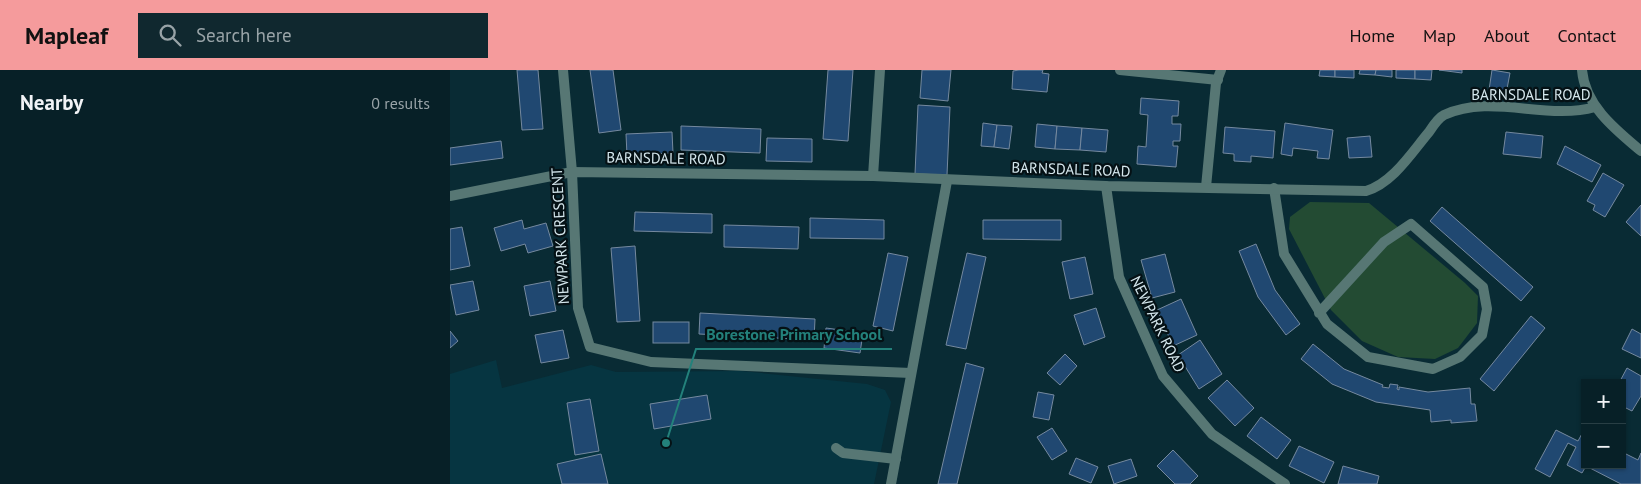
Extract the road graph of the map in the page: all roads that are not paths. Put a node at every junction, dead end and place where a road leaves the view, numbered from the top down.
1 (563, 70) edge
2 (880, 70) edge
3 (1120, 70) edge
4 (1582, 70) edge
5 (1219, 75) edge
6 (1595, 107) junction
7 (1640, 150) edge
8 (572, 172) junction
9 (873, 176) junction
10 (947, 181) junction
11 (1106, 186) junction
12 (1206, 187) junction
13 (1274, 188) junction
14 (450, 196) edge
15 (1319, 312) junction
16 (911, 373) junction
17 (836, 448) dead end
18 (896, 459) junction
19 (891, 484) edge
20 (1285, 484) edge

1 - 8 street, NEWPARK CRESCENT
2 - 9 street
3 - 5 street
4 - 6 street
5 - 12 street
6 - 7 street, BARNSDALE ROAD
6 - 13 street, BARNSDALE ROAD
8 - 9 street, BARNSDALE ROAD
8 - 14 street, BARNSDALE ROAD
8 - 16 street, NEWPARK CRESCENT
9 - 10 street, BARNSDALE ROAD
10 - 11 street, BARNSDALE ROAD
10 - 16 street
11 - 12 street, BARNSDALE ROAD
11 - 20 street, NEWPARK ROAD
12 - 13 street, BARNSDALE ROAD
13 - 15 street
15 - 15 street
16 - 18 street
17 - 18 street
18 - 19 street

